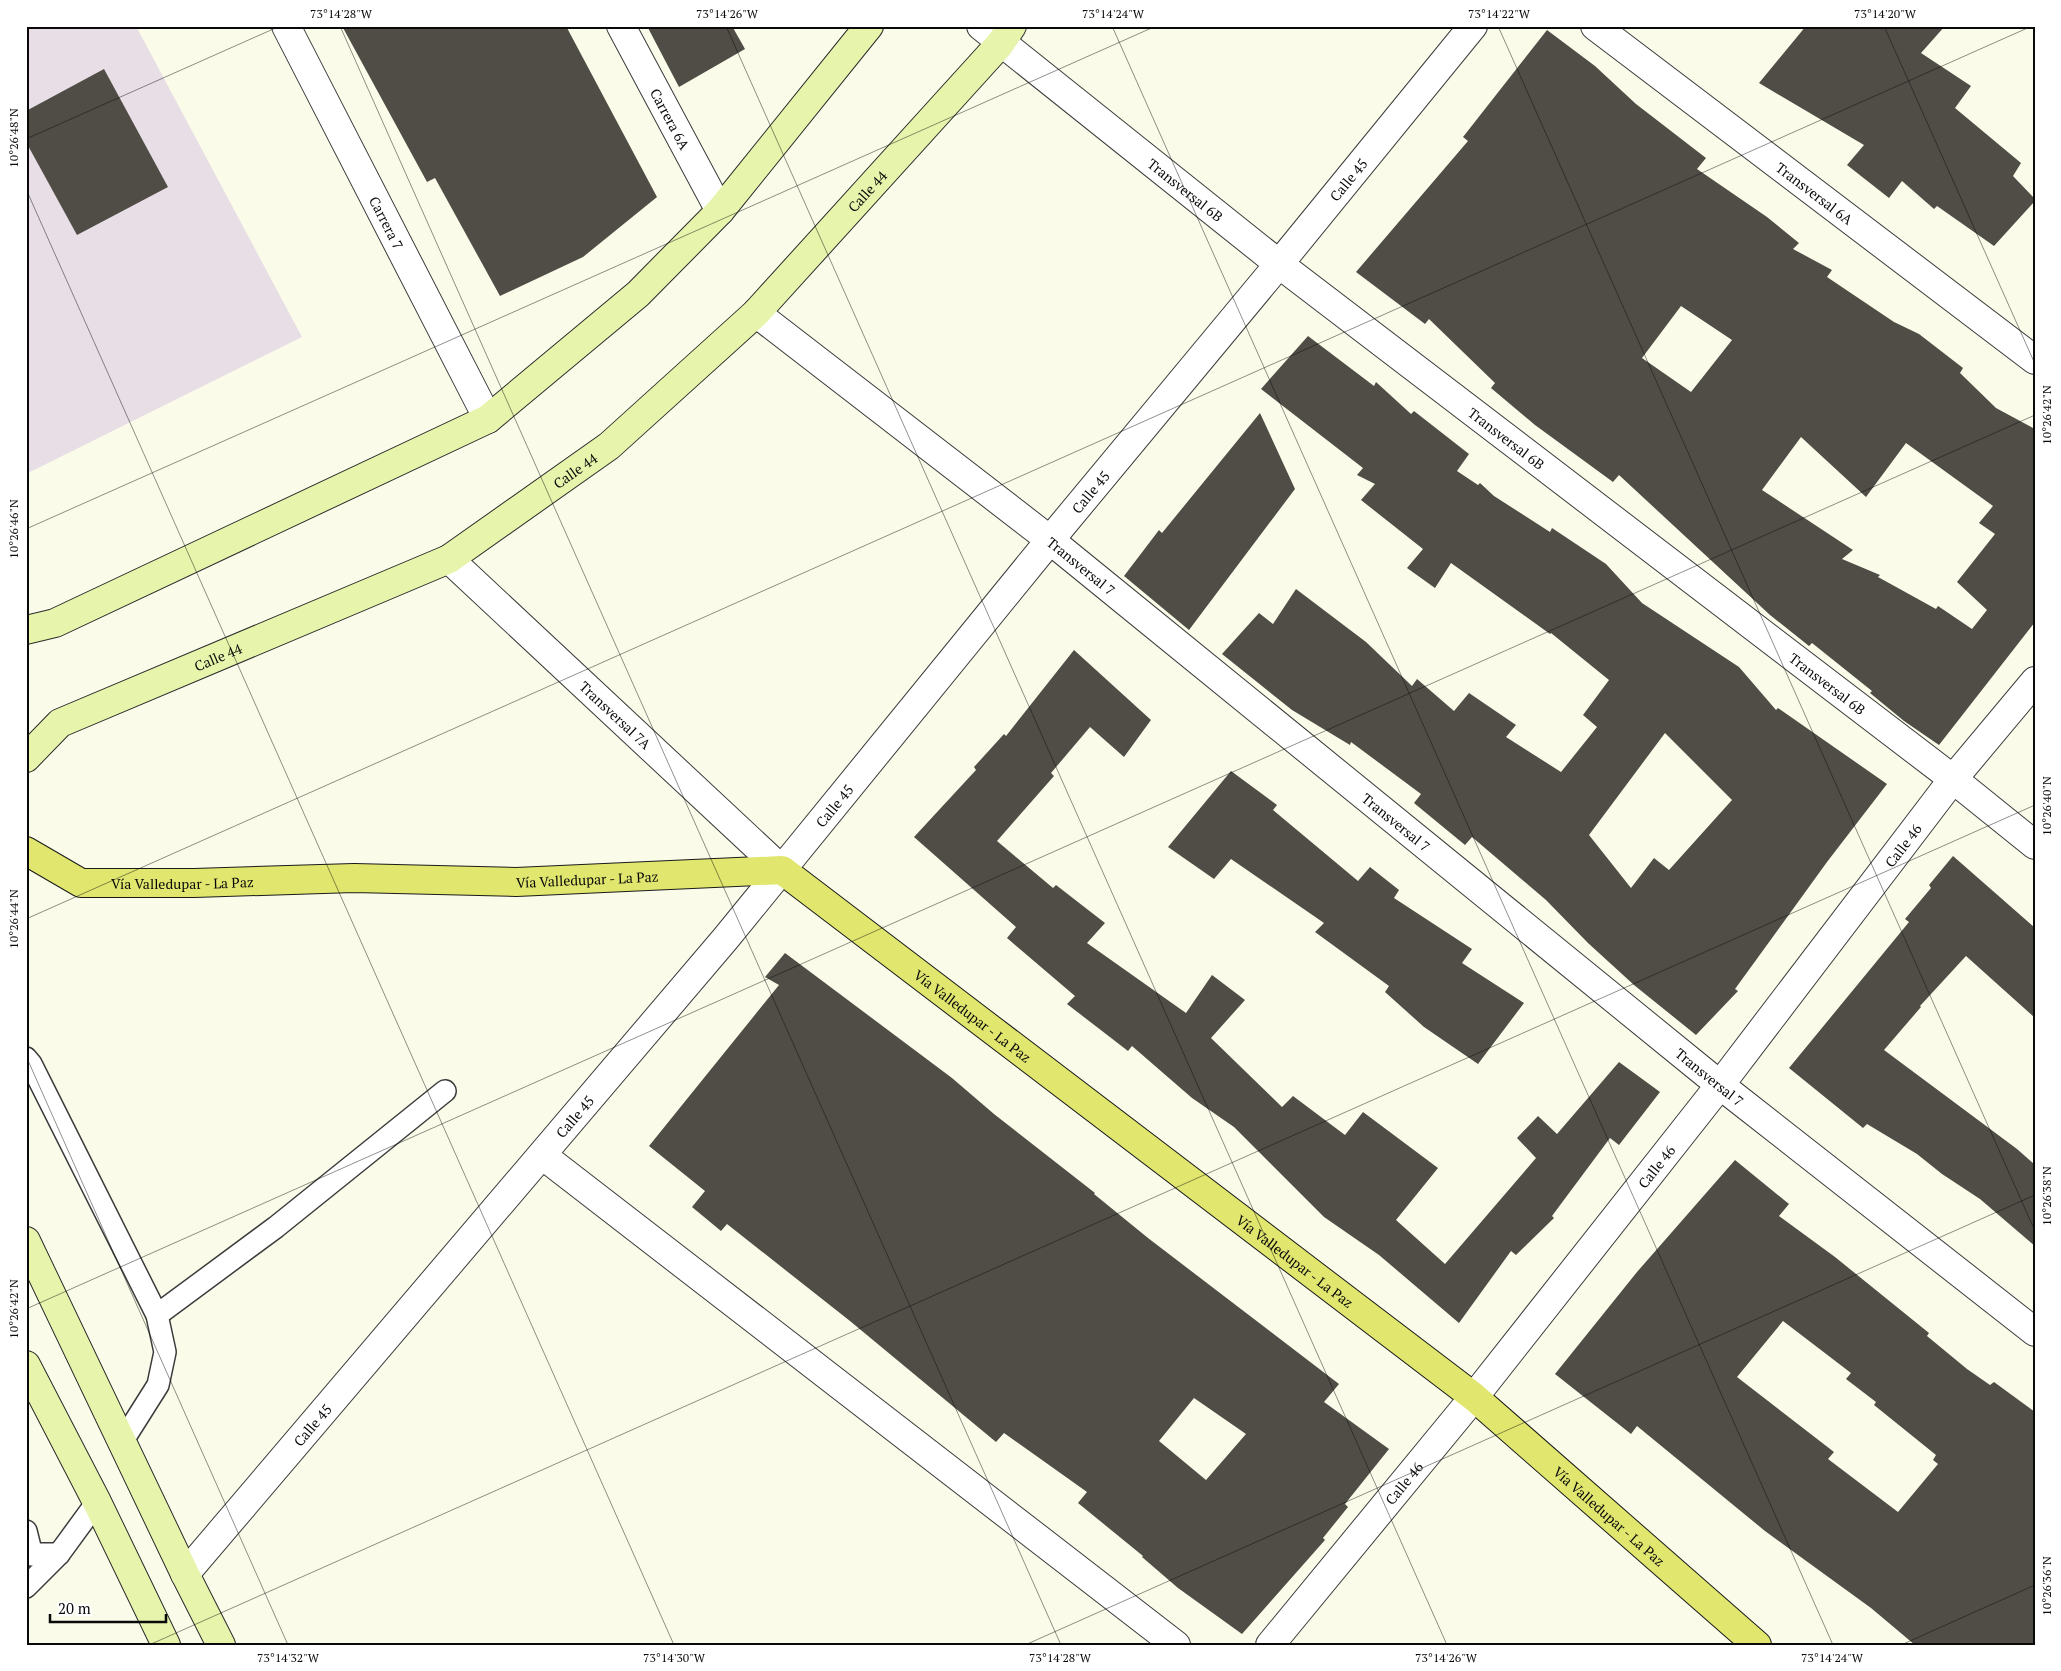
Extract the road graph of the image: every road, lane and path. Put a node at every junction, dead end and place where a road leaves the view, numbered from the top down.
1 (286, 26) edge
2 (621, 26) edge
3 (869, 26) edge
4 (1473, 26) edge
5 (1595, 26) edge
6 (998, 32) edge
7 (720, 211) junction
8 (1279, 264) junction
9 (756, 313) junction
10 (2035, 360) edge
11 (488, 418) junction
12 (1050, 540) junction
13 (449, 559) junction
14 (26, 630) edge
15 (2035, 681) edge
16 (26, 758) edge
17 (1953, 779) junction
18 (2035, 845) edge
19 (26, 851) edge
20 (782, 870) junction
21 (26, 1058) edge
22 (1720, 1085) junction
23 (445, 1091) dead end
24 (542, 1155) junction
25 (26, 1241) edge
26 (157, 1316) junction
27 (2035, 1332) edge
28 (26, 1365) edge
29 (1474, 1397) junction
30 (122, 1442) junction
31 (97, 1502) junction
32 (26, 1531) edge
33 (59, 1554) junction
34 (29, 1555) edge
35 (185, 1574) junction
36 (26, 1587) edge
37 (166, 1645) edge
38 (221, 1645) edge
39 (1176, 1645) edge
40 (1270, 1645) edge
41 (1757, 1645) edge

1 - 11 street, Carrera 7
2 - 7 street, Carrera 6A
3 - 7 main road
4 - 8 street, Calle 45
5 - 10 street, Transversal 6A
6 - 8 street, Transversal 6B
6 - 9 main road, Calle 44
7 - 11 main road
8 - 12 street, Calle 45
8 - 17 street, Transversal 6B
9 - 12 street, Transversal 7
9 - 13 main road, Calle 44
11 - 14 main road
12 - 20 street, Calle 45
12 - 22 street, Transversal 7
13 - 16 main road, Calle 44
13 - 20 street, Transversal 7A
15 - 17 street, Calle 46
17 - 18 street, Transversal 6B
17 - 22 street, Calle 46
19 - 20 main road, Vía Valledupar - La Paz
20 - 24 street, Calle 45
20 - 29 main road, Vía Valledupar - La Paz
21 - 26 lane
22 - 27 street, Transversal 7
22 - 29 street, Calle 46
23 - 26 lane
24 - 35 street, Calle 45
24 - 39 street
25 - 30 main road
26 - 30 lane
28 - 31 main road
29 - 40 street, Calle 46
29 - 41 main road, Vía Valledupar - La Paz
30 - 35 main road
31 - 33 lane
31 - 37 main road
32 - 34 lane
33 - 34 lane
33 - 36 lane
35 - 38 main road

